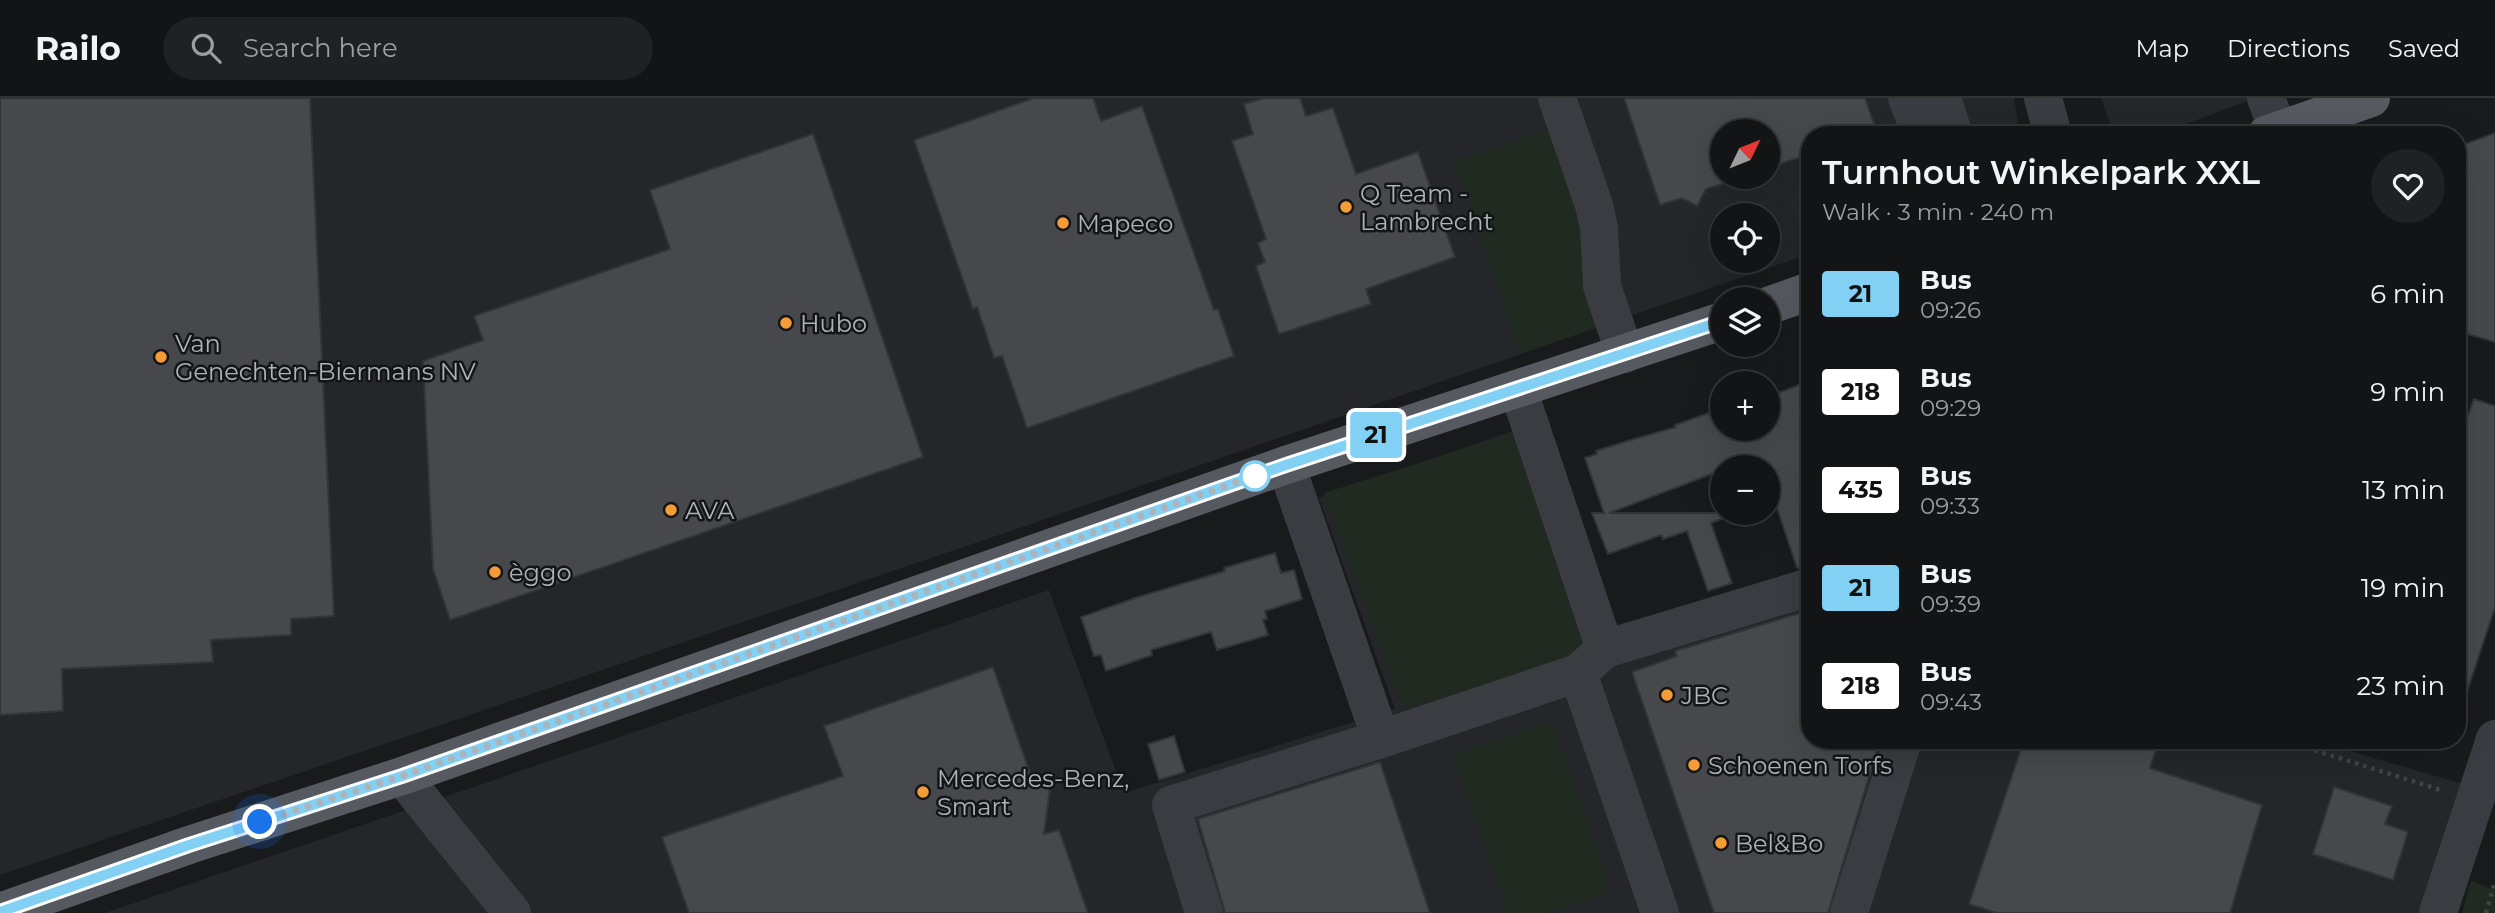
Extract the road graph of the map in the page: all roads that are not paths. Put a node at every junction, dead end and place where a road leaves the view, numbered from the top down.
1 (1557, 98) edge
2 (1893, 98) edge
3 (1907, 98) edge
4 (1929, 98) edge
5 (1942, 98) edge
6 (2043, 98) edge
7 (2371, 98) edge
8 (2270, 121) edge
9 (1903, 126) edge
10 (1918, 126) edge
11 (1938, 126) edge
12 (1951, 126) edge
13 (2051, 126) edge
14 (1801, 293) edge
15 (1780, 301) edge
16 (1710, 325) edge
17 (1625, 354) junction
18 (1518, 389) junction
19 (1286, 465) junction
20 (1801, 590) edge
21 (1591, 661) junction
22 (1381, 739) junction
23 (2495, 739) edge
24 (1900, 749) edge
25 (402, 776) junction
26 (0, 912) edge
27 (512, 913) edge
28 (1204, 913) edge
29 (1660, 913) edge
30 (1849, 913) edge
31 (2438, 913) edge

1 - 17 street
2 - 9 street
3 - 10 street
4 - 11 street
5 - 12 street
6 - 13 street
7 - 8 main road
14 - 15 main road
16 - 17 main road
17 - 18 main road
18 - 19 main road
18 - 21 street
19 - 22 street
19 - 25 main road
20 - 21 street
21 - 22 street
21 - 29 street
22 - 28 street
23 - 31 street
24 - 30 street
25 - 26 main road
25 - 27 street

